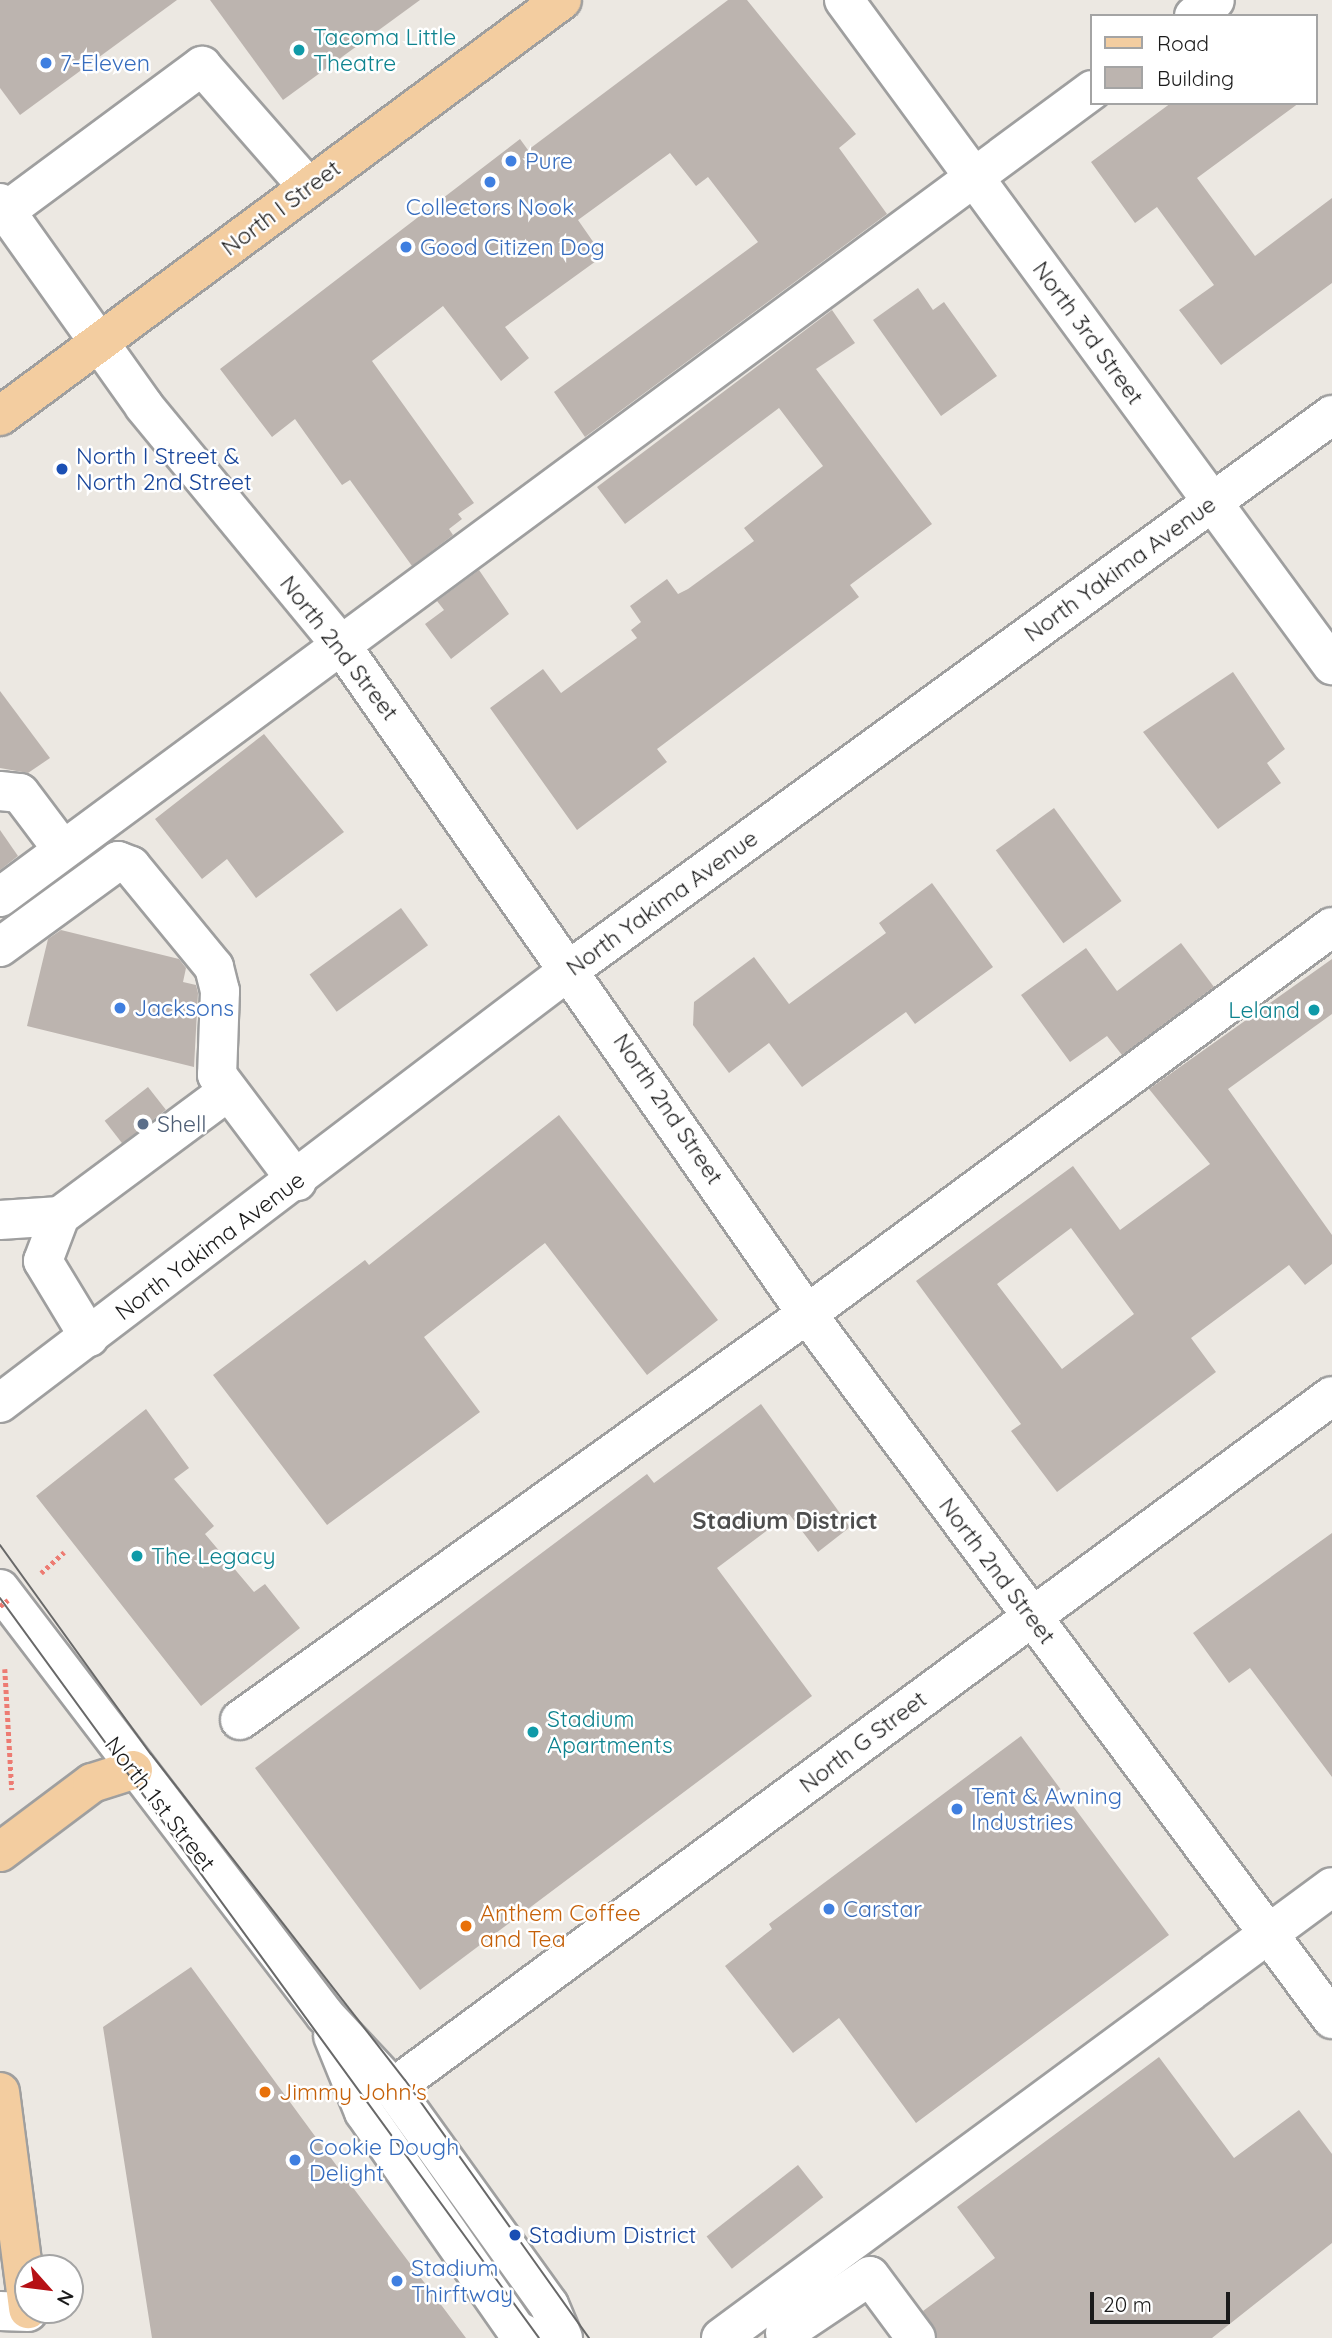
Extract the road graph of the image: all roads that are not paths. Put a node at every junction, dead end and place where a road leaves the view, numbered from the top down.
1 (562, 0) edge
2 (844, 0) edge
3 (1215, 0) edge
4 (1197, 14) edge
5 (1090, 91) edge
6 (974, 178) junction
7 (308, 187) junction
8 (3, 207) edge
9 (99, 345) junction
10 (1332, 415) edge
11 (0, 416) edge
12 (1212, 503) junction
13 (341, 645) junction
14 (1332, 665) edge
15 (0, 791) edge
16 (63, 850) junction
17 (0, 897) edge
18 (1332, 927) edge
19 (0, 947) edge
20 (572, 968) junction
21 (227, 1092) junction
22 (297, 1181) junction
23 (60, 1216) junction
24 (0, 1220) edge
25 (807, 1314) junction
26 (89, 1337) junction
27 (1332, 1396) edge
28 (0, 1403) edge
29 (3, 1598) edge
30 (1031, 1617) junction
31 (240, 1720) dead end
32 (133, 1770) junction
33 (0, 1852) edge
34 (1332, 1886) edge
35 (1267, 1934) junction
36 (325, 2015) junction
37 (1332, 2019) edge
38 (393, 2088) junction
39 (0, 2092) edge
40 (17, 2254) edge
41 (785, 2333) dead end
42 (532, 2338) edge
43 (563, 2338) edge
44 (720, 2338) edge
45 (916, 2338) edge

1 - 7 main road, North I Street
2 - 6 street, North 3rd Street
3 - 4 street
5 - 6 street
6 - 12 street, North 3rd Street
6 - 13 street
7 - 8 street
7 - 9 main road, North I Street
8 - 9 street, North 2nd Street
9 - 11 main road, North I Street
9 - 13 street, North 2nd Street
10 - 12 street, North Yakima Avenue
12 - 14 street, North 3rd Street
12 - 20 street, North Yakima Avenue
13 - 16 street
13 - 20 street, North 2nd Street
15 - 16 street
16 - 17 street
18 - 25 street
19 - 21 street
20 - 22 street, North Yakima Avenue
20 - 25 street, North 2nd Street
21 - 22 street
21 - 23 street
22 - 26 street, North Yakima Avenue
23 - 24 street
23 - 26 street
25 - 30 street, North 2nd Street
25 - 31 street
26 - 28 street, North Yakima Avenue
27 - 30 street, North G Street
29 - 32 street, North 1st Street
30 - 35 street, North 2nd Street
30 - 38 street, North G Street
32 - 33 main road
32 - 36 street, North 1st Street
34 - 35 street
35 - 37 street, North 2nd Street
35 - 44 street
36 - 38 street, North 1st Street
36 - 42 street, North 1st Street
38 - 43 street, North 1st Street
39 - 40 main road
41 - 45 street

